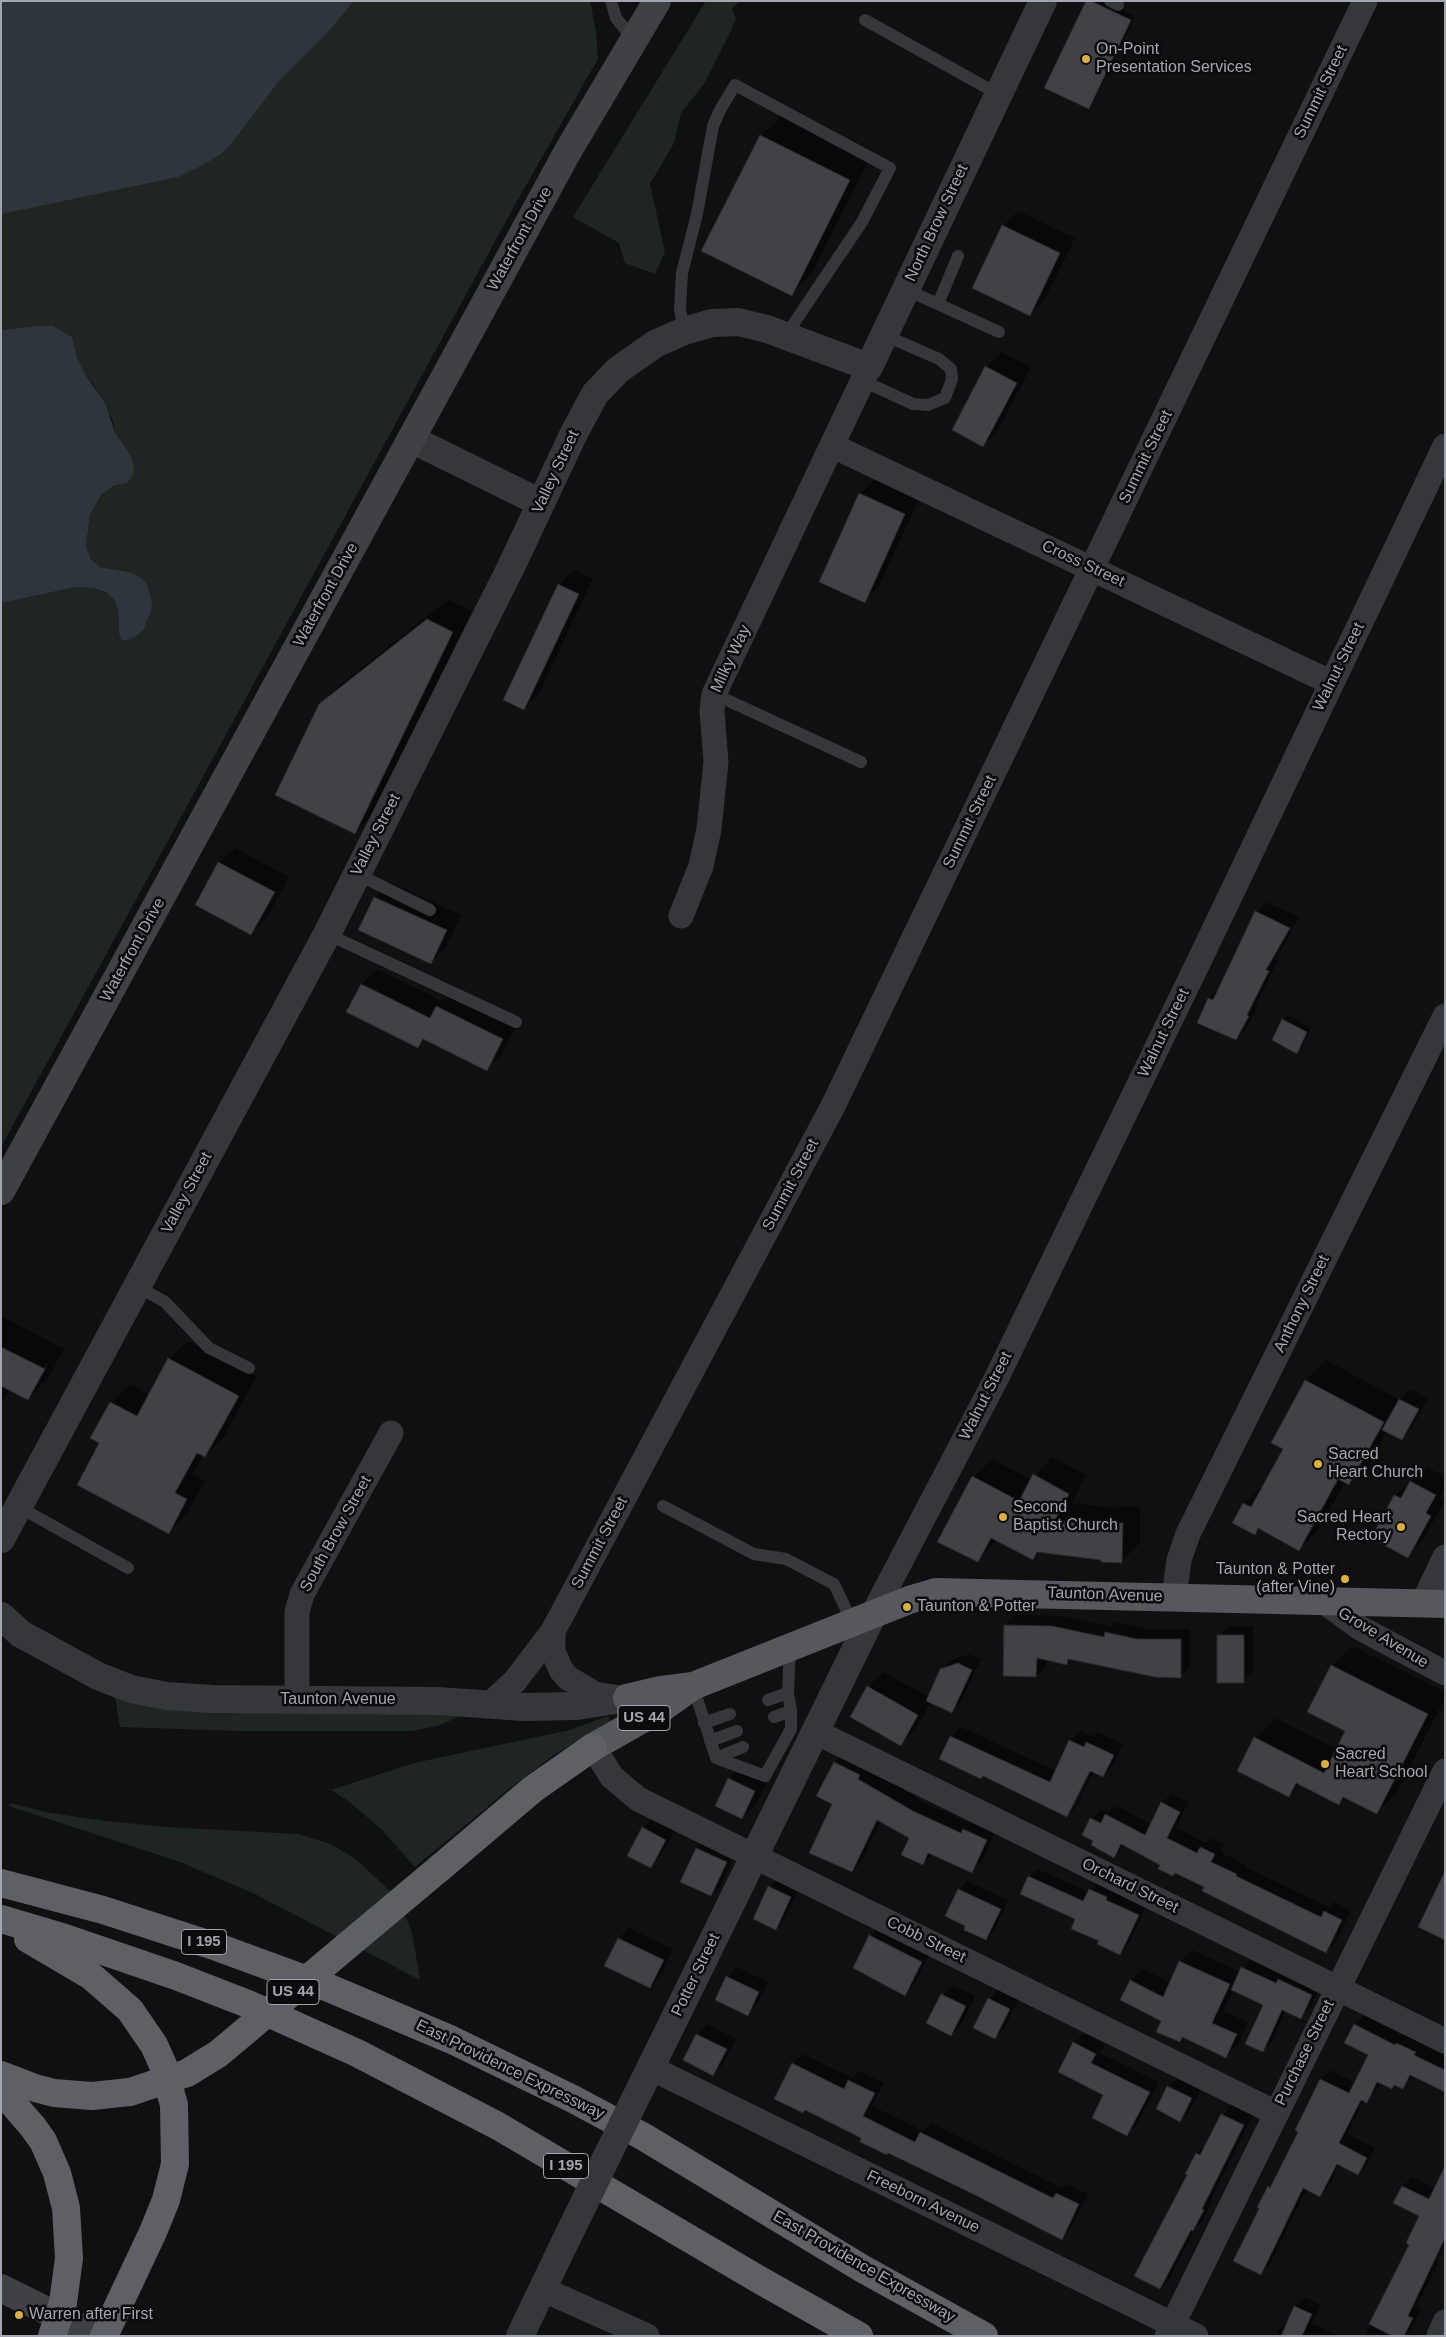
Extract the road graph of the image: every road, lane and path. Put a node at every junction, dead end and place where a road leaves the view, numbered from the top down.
1 (610, 1) edge
2 (657, 1) edge
3 (1043, 1) edge
4 (1365, 1) edge
5 (865, 20) dead end
6 (633, 39) junction
7 (998, 94) junction
8 (958, 256) dead end
9 (906, 289) junction
10 (938, 304) junction
11 (684, 331) junction
12 (1000, 332) dead end
13 (786, 335) junction
14 (884, 335) junction
15 (866, 374) junction
16 (411, 439) junction
17 (833, 446) junction
18 (1445, 446) edge
19 (541, 502) junction
20 (1093, 569) junction
21 (1332, 682) junction
22 (714, 694) junction
23 (861, 762) dead end
24 (357, 874) junction
25 (430, 910) dead end
26 (681, 916) dead end
27 (327, 934) junction
28 (1445, 1016) edge
29 (516, 1022) dead end
30 (1, 1191) edge
31 (137, 1286) junction
32 (249, 1368) dead end
33 (391, 1433) dead end
34 (19, 1506) junction
35 (663, 1506) dead end
36 (1, 1539) edge
37 (1445, 1557) edge
38 (128, 1568) dead end
39 (1174, 1597) junction
40 (1323, 1601) junction
41 (1434, 1604) edge
42 (1, 1616) edge
43 (863, 1618) junction
44 (553, 1631) junction
45 (790, 1647) junction
46 (1445, 1674) edge
47 (693, 1686) junction
48 (788, 1692) junction
49 (628, 1698) junction
50 (297, 1700) junction
51 (768, 1700) dead end
52 (489, 1705) junction
53 (791, 1711) junction
54 (730, 1714) dead end
55 (774, 1717) dead end
56 (704, 1723) junction
57 (738, 1731) dead end
58 (800, 1733) junction
59 (710, 1741) junction
60 (593, 1747) junction
61 (743, 1747) dead end
62 (716, 1758) junction
63 (1445, 1771) edge
64 (1437, 1804) edge
65 (755, 1856) junction
66 (1, 1882) edge
67 (1, 1919) edge
68 (1, 1927) edge
69 (1337, 1988) junction
70 (1445, 2041) edge
71 (1, 2075) edge
72 (646, 2077) junction
73 (1, 2090) edge
74 (1276, 2113) junction
75 (1, 2288) edge
76 (542, 2289) junction
77 (1445, 2322) edge
78 (1170, 2330) edge
79 (52, 2336) edge
80 (98, 2336) edge
81 (104, 2336) edge
82 (520, 2336) edge
83 (647, 2336) edge
84 (858, 2336) edge
85 (984, 2336) edge
86 (1196, 2336) edge
87 (1438, 2336) edge

1 - 6 lane
2 - 6 main road, Waterfront Drive
3 - 7 street, North Brow Street
4 - 20 street, Summit Street
5 - 7 lane
6 - 16 main road, Waterfront Drive
7 - 9 street, North Brow Street
8 - 10 lane
9 - 10 lane
9 - 14 street, North Brow Street
10 - 12 lane
11 - 13 street, Valley Street
11 - 13 lane
11 - 19 street, Valley Street
13 - 15 street, Valley Street
14 - 15 street, North Brow Street
14 - 15 lane
15 - 17 street, North Brow Street
16 - 19 street
16 - 30 main road, Waterfront Drive
17 - 20 street, Cross Street
17 - 22 street, Milky Way
18 - 21 street, Walnut Street
19 - 24 street, Valley Street
20 - 21 street, Cross Street
20 - 44 street, Summit Street
21 - 43 street, Walnut Street
22 - 23 lane
22 - 26 street, Milky Way
24 - 25 lane
24 - 27 street, Valley Street
27 - 29 lane
27 - 31 street, Valley Street
28 - 39 street, Anthony Street
31 - 32 lane
31 - 34 street, Valley Street
33 - 50 street, South Brow Street
34 - 36 street, Valley Street
34 - 38 lane
35 - 43 lane
37 - 41 street
39 - 40 highway, Taunton Avenue / US 44
39 - 43 highway, Taunton Avenue / US 44
40 - 41 highway, Taunton Avenue / US 44
40 - 46 street, Grove Avenue
42 - 50 street, Taunton Avenue
43 - 45 highway, Taunton Avenue / US 44
43 - 58 street, Potter Street
44 - 49 street
44 - 52 street, Summit Street
45 - 47 highway, Taunton Avenue / US 44
45 - 48 lane
47 - 49 highway, Taunton Avenue / US 44
47 - 56 lane
47 - 60 highway, Taunton Avenue / US 44
48 - 51 lane
48 - 53 lane
49 - 52 street, Taunton Avenue
50 - 52 street, Taunton Avenue
53 - 55 lane
53 - 58 lane
54 - 56 lane
56 - 59 lane
57 - 59 lane
58 - 62 lane
58 - 65 street, Potter Street
58 - 69 street, Orchard Street
59 - 62 lane
60 - 65 street, Cobb Street
60 - 71 highway, US 44, bridge
61 - 62 lane
63 - 64 street, Purchase Street
64 - 69 street, Purchase Street
65 - 72 street, Potter Street
65 - 74 street, Cobb Street
66 - 85 highway, East Providence Expressway / I 195
67 - 84 highway, I 195
68 - 81 highway
69 - 70 street, Orchard Street
69 - 74 street, Purchase Street
72 - 76 street, Potter Street, bridge
72 - 78 street, Freeborn Avenue
73 - 79 highway, bridge
74 - 78 street, Purchase Street
75 - 80 main road
76 - 82 street, Potter Street
76 - 83 street
77 - 87 street
78 - 86 street, Freeborn Avenue

